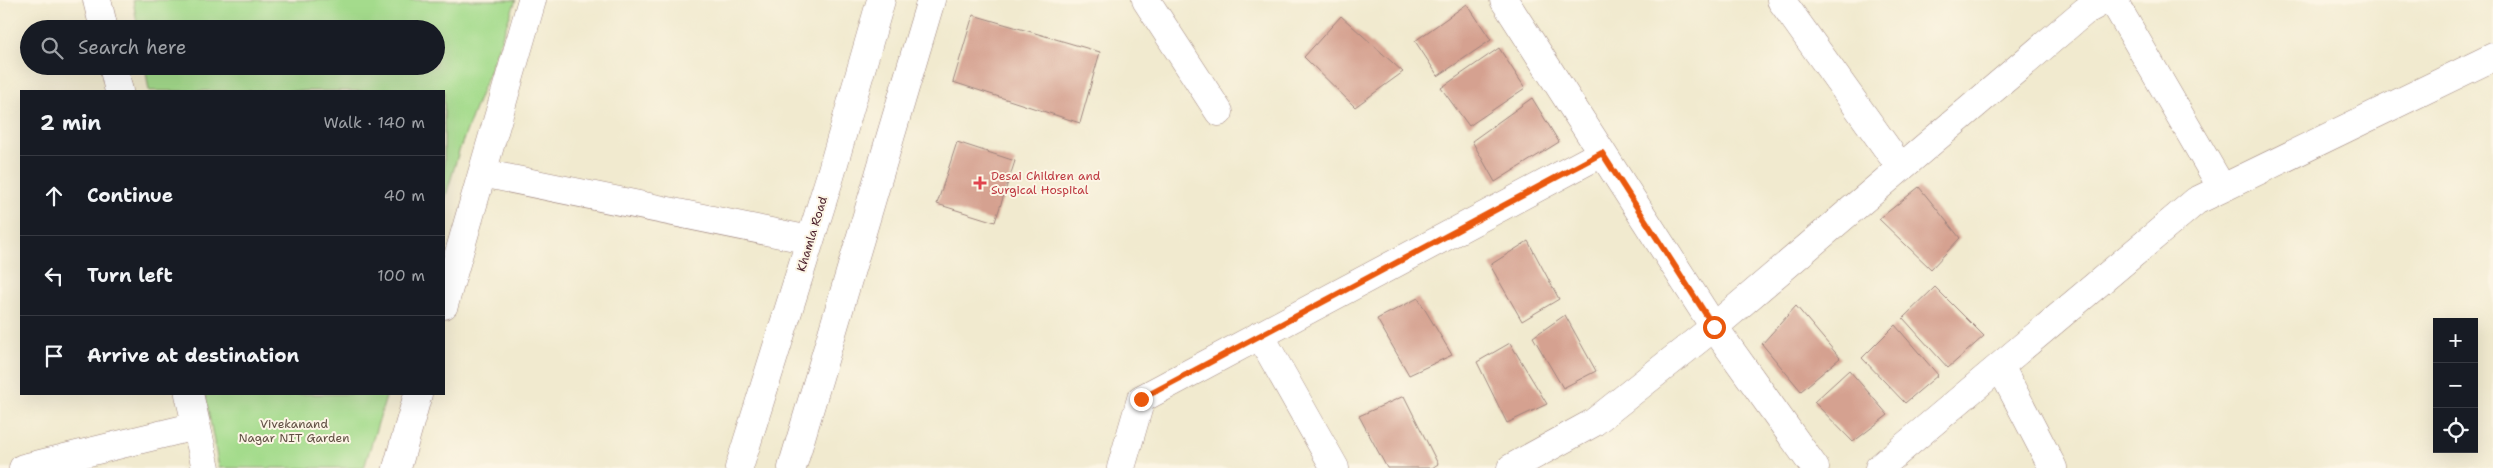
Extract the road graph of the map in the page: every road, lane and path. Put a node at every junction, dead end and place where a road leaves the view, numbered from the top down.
1 (98, 0) edge
2 (532, 0) edge
3 (881, 0) edge
4 (931, 0) edge
5 (1146, 0) edge
6 (1504, 0) edge
7 (1781, 0) edge
8 (2105, 0) edge
9 (2113, 0) edge
10 (102, 20) edge
11 (2493, 57) edge
12 (115, 75) edge
13 (119, 90) edge
14 (1219, 112) dead end
15 (1602, 153) junction
16 (1901, 168) junction
17 (482, 173) junction
18 (2222, 188) junction
19 (810, 240) junction
20 (445, 302) edge
21 (1714, 327) junction
22 (1260, 334) junction
23 (2000, 366) junction
24 (188, 395) edge
25 (418, 395) edge
26 (196, 426) junction
27 (24, 468) edge
28 (206, 468) edge
29 (397, 468) edge
30 (739, 468) edge
31 (792, 468) edge
32 (1122, 468) edge
33 (1336, 468) edge
34 (1511, 468) edge
35 (1815, 468) edge
36 (1878, 468) edge
37 (2053, 468) edge

1 - 10 street
2 - 17 street
3 - 19 street, Khamla Road
4 - 31 street
5 - 14 street
6 - 15 street
7 - 16 street
8 - 16 street
9 - 18 street
11 - 18 street
12 - 13 street
15 - 21 street
15 - 22 street
16 - 21 street
17 - 19 street
17 - 20 street
18 - 23 street
19 - 30 street, Khamla Road
21 - 34 street
21 - 35 street
22 - 32 street
22 - 33 street
23 - 36 street
23 - 37 street
24 - 26 street
25 - 29 street
26 - 27 street
26 - 28 street

